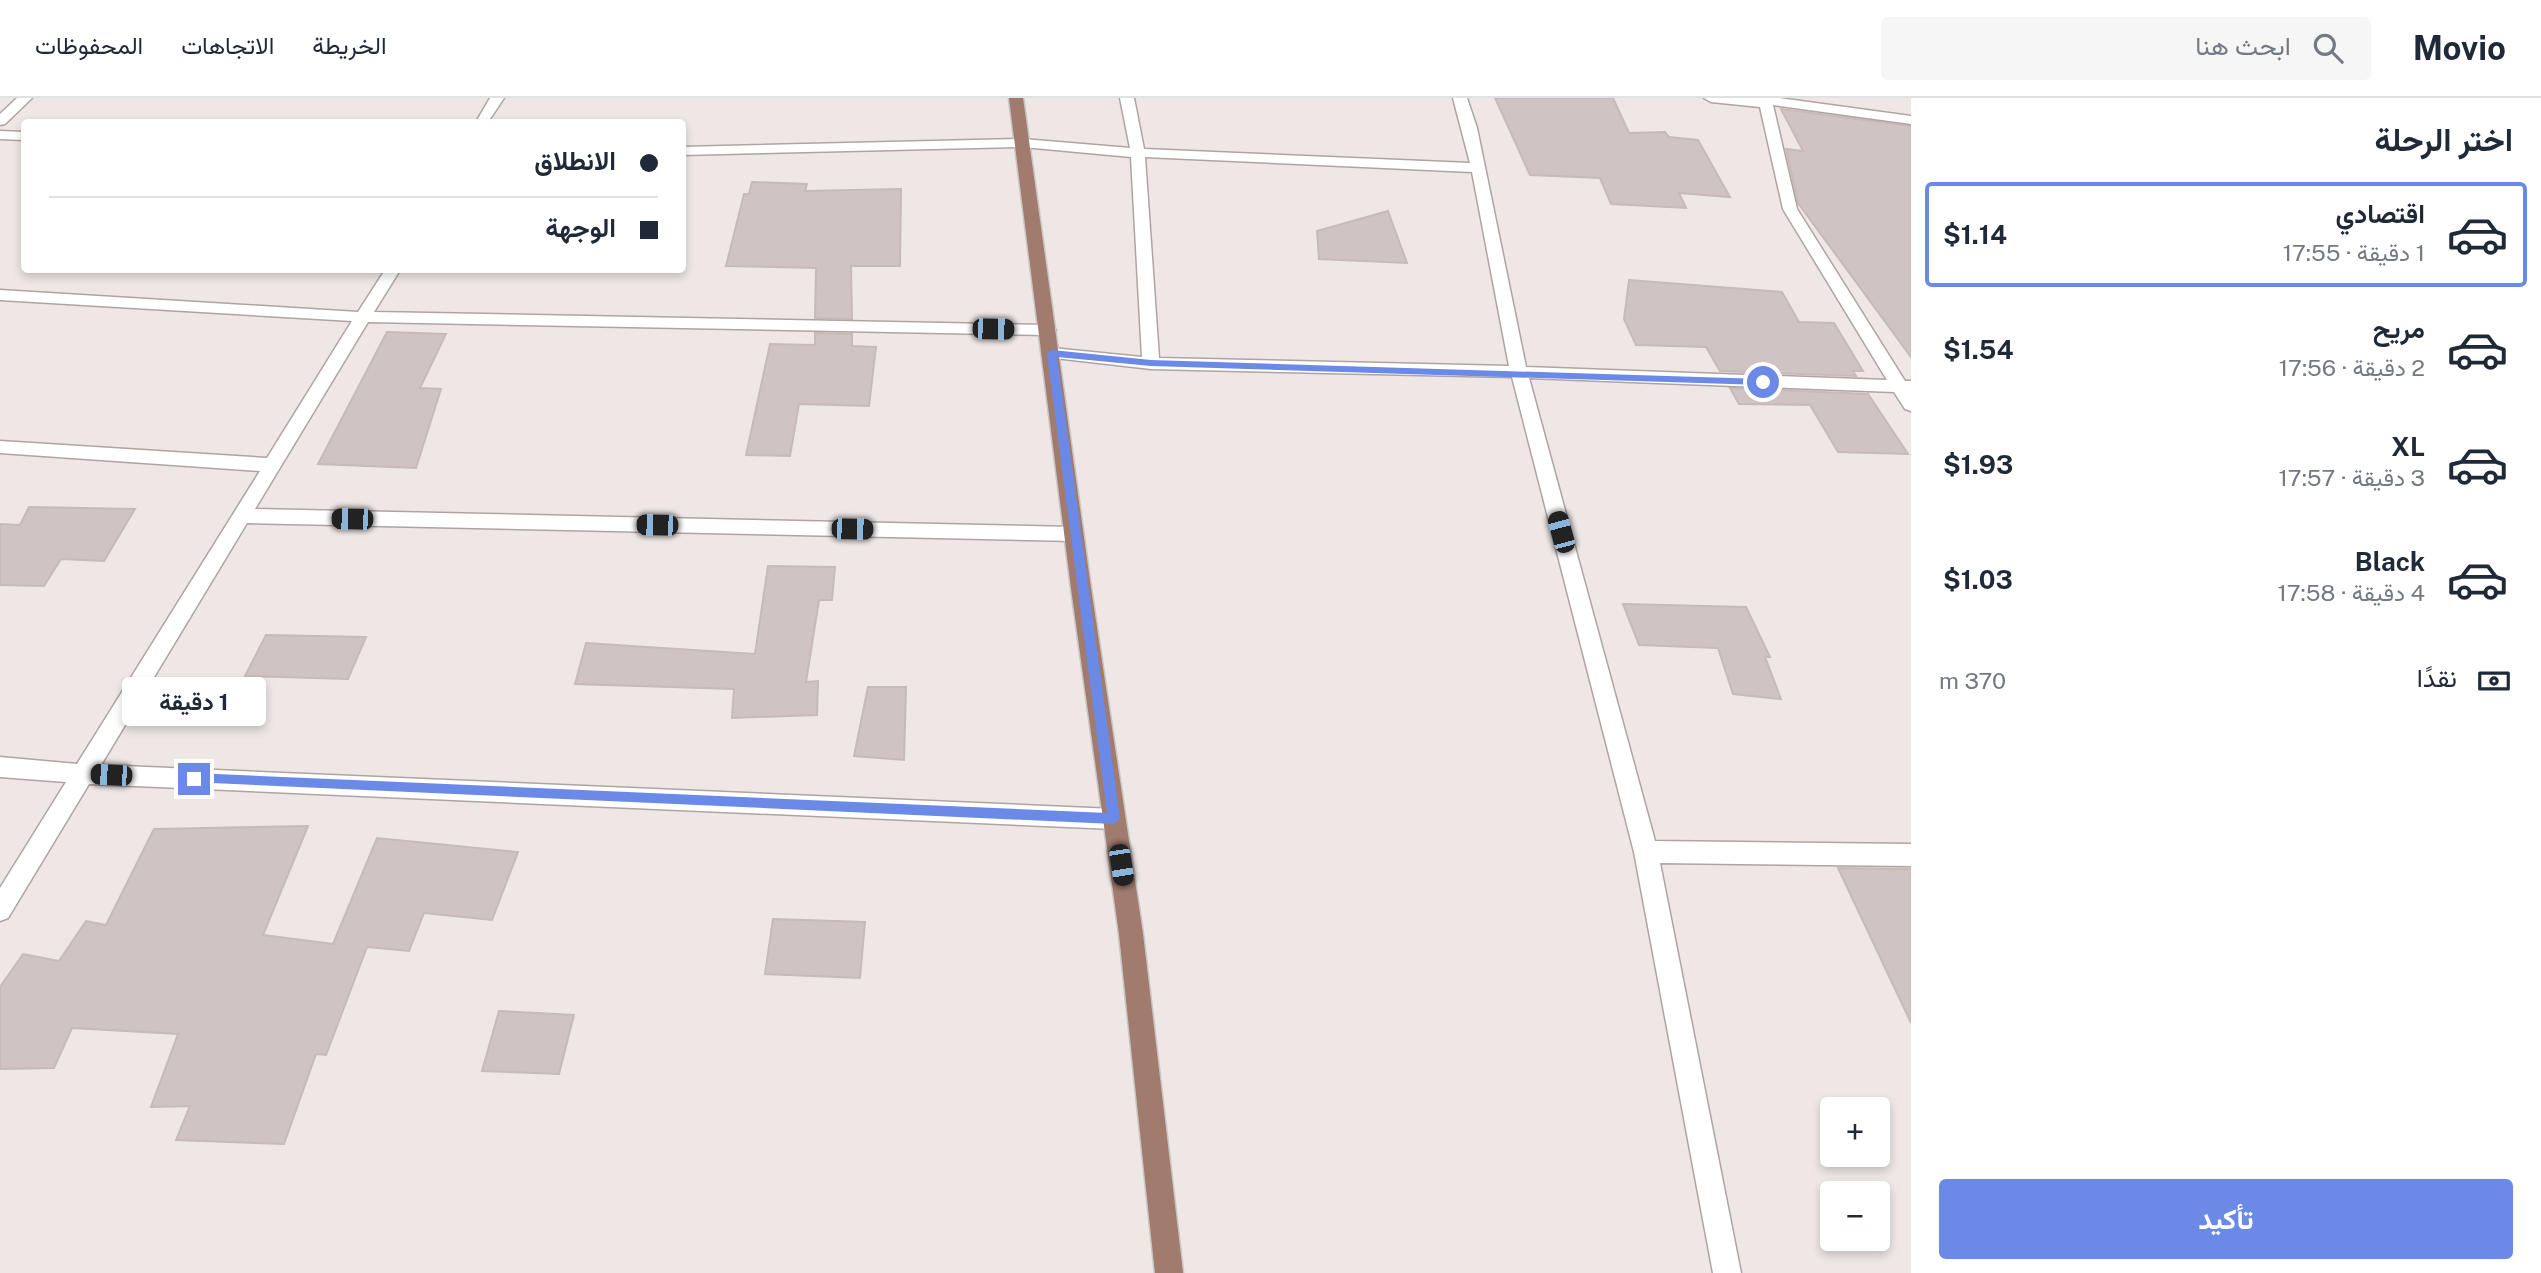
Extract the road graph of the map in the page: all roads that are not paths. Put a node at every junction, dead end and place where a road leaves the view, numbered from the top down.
1 (25, 98) edge
2 (497, 98) edge
3 (1016, 98) edge
4 (1127, 98) edge
5 (1460, 98) edge
6 (1711, 98) edge
7 (1766, 101) edge
8 (484, 119) edge
9 (1911, 120) edge
10 (0, 121) edge
11 (0, 135) edge
12 (21, 136) edge
13 (1023, 142) junction
14 (686, 150) edge
15 (1138, 153) junction
16 (1478, 168) junction
17 (390, 273) edge
18 (0, 295) edge
19 (363, 317) junction
20 (1048, 330) junction
21 (1052, 353) junction
22 (1151, 363) junction
23 (1519, 372) junction
24 (1905, 387) edge
25 (1911, 405) edge
26 (0, 447) edge
27 (272, 465) junction
28 (241, 516) junction
29 (1074, 534) junction
30 (0, 767) edge
31 (83, 774) junction
32 (1114, 819) junction
33 (1646, 852) junction
34 (1911, 855) edge
35 (0, 910) edge
36 (1169, 1273) edge
37 (1727, 1273) edge

1 - 10 street
2 - 8 street
3 - 13 main road
4 - 15 street
5 - 16 street
6 - 7 street
7 - 9 street
7 - 24 street
11 - 12 street
13 - 14 street
13 - 15 street
13 - 20 main road
15 - 16 street
15 - 22 street
16 - 23 street
17 - 19 street
18 - 19 street
19 - 20 street
19 - 27 street
20 - 21 main road
21 - 22 street
21 - 29 main road
22 - 23 street
23 - 24 street
23 - 33 street
24 - 25 street
26 - 27 street
27 - 28 street
28 - 29 street
28 - 31 street
29 - 32 main road
30 - 31 street
31 - 32 street
31 - 35 street
32 - 36 main road
33 - 34 street
33 - 37 street

